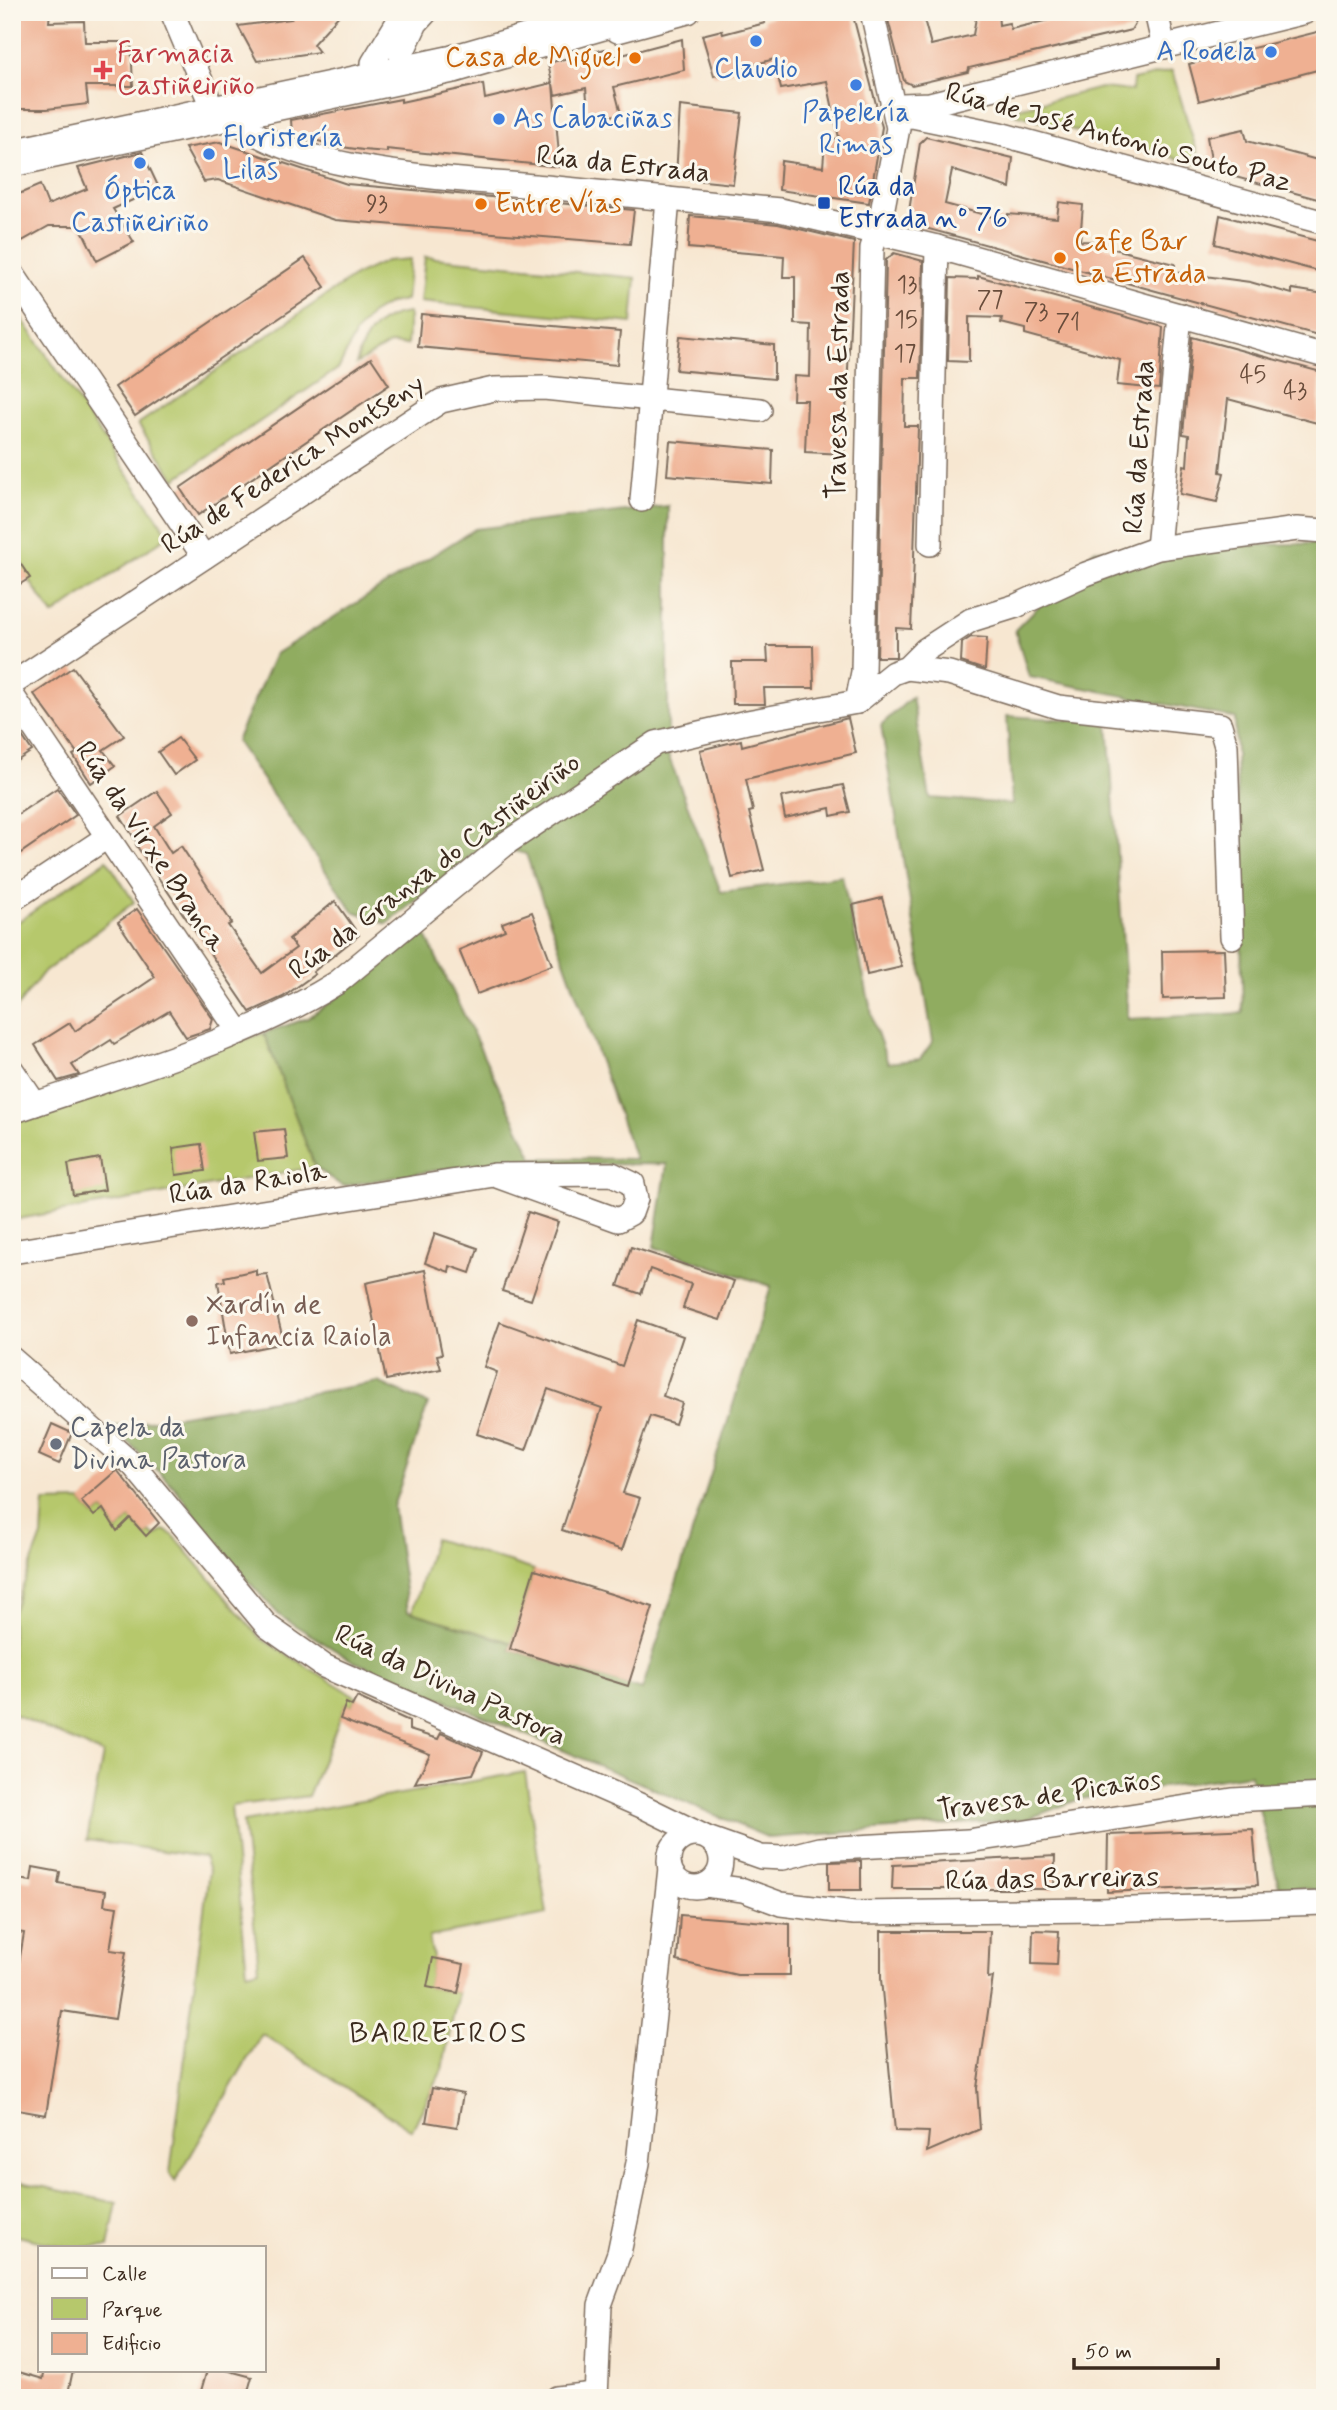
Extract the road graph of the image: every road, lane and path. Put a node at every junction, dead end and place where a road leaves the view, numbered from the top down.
1 (404, 12) edge
2 (426, 12) edge
3 (559, 12) edge
4 (634, 12) edge
5 (688, 12) edge
6 (872, 12) edge
7 (1156, 12) edge
8 (1305, 12) edge
9 (171, 13) edge
10 (1164, 47) junction
11 (495, 54) junction
12 (387, 59) junction
13 (1000, 85) junction
14 (953, 98) junction
15 (218, 105) junction
16 (895, 111) junction
17 (992, 127) junction
18 (12, 138) edge
19 (12, 158) edge
20 (668, 199) junction
21 (1325, 223) edge
22 (878, 231) junction
23 (937, 247) junction
24 (12, 273) edge
25 (1181, 315) junction
26 (1325, 356) edge
27 (650, 399) junction
28 (760, 410) dead end
29 (642, 500) dead end
30 (1325, 531) edge
31 (930, 544) dead end
32 (1158, 548) junction
33 (204, 557) junction
34 (907, 667) junction
35 (12, 684) edge
36 (12, 695) edge
37 (857, 702) junction
38 (107, 837) junction
39 (12, 900) edge
40 (1232, 937) dead end
41 (239, 1032) junction
42 (12, 1070) edge
43 (35, 1104) junction
44 (12, 1112) edge
45 (495, 1175) junction
46 (12, 1252) edge
47 (12, 1359) edge
48 (1325, 1795) edge
49 (644, 1807) junction
50 (711, 1843) junction
51 (783, 1858) junction
52 (669, 1864) junction
53 (697, 1886) junction
54 (776, 1899) junction
55 (1325, 1903) edge
56 (664, 1911) junction
57 (595, 2396) edge
58 (557, 2398) edge

1 - 12 street
2 - 12 street
3 - 12 main road
4 - 11 main road
5 - 11 street
6 - 16 street, Travesa da Estrada
7 - 10 street
8 - 10 street
9 - 15 street
10 - 13 street
11 - 15 main road
12 - 15 main road
13 - 14 street
13 - 17 street
14 - 16 street
14 - 17 street
15 - 18 main road
15 - 19 main road
15 - 20 street, Rúa da Estrada
16 - 17 street, Rúa de José Antonio Souto Paz
16 - 22 street, Travesa da Estrada
17 - 21 street, Rúa de José Antonio Souto Paz
20 - 22 street, Rúa da Estrada
20 - 27 street
22 - 23 street, Rúa da Estrada
22 - 37 street, Travesa da Estrada
23 - 25 street, Rúa da Estrada
23 - 31 street
24 - 33 street
25 - 26 street, Rúa da Estrada
25 - 32 street, Rúa da Estrada
27 - 28 street, Rúa de Federica Montseny
27 - 29 street
27 - 33 street, Rúa de Federica Montseny
30 - 32 street, Rúa da Estrada
32 - 34 street
33 - 35 street, Rúa de Federica Montseny
34 - 37 street
34 - 40 street
36 - 38 street, Rúa da Virxe Branca
37 - 41 street, Rúa da Granxa do Castiñeiriño
38 - 39 street
38 - 41 street, Rúa da Virxe Branca
41 - 43 street, Rúa da Granxa do Castiñeiriño
42 - 43 street
43 - 44 street, Rúa da Granxa do Castiñeiriño
45 - 45 street, Rúa da Raiola
45 - 46 street, Rúa da Raiola
47 - 49 street, Rúa da Divina Pastora
48 - 51 street, Travesa de Picaños
49 - 50 street, Rúa da Divina Pastora
49 - 52 street
50 - 51 street, Travesa de Picaños
50 - 52 street
50 - 53 street
50 - 54 street
51 - 54 street
52 - 53 street
52 - 56 street
53 - 54 street, Rúa das Barreiras
53 - 56 street
54 - 55 street, Rúa das Barreiras
56 - 57 street
57 - 58 street

